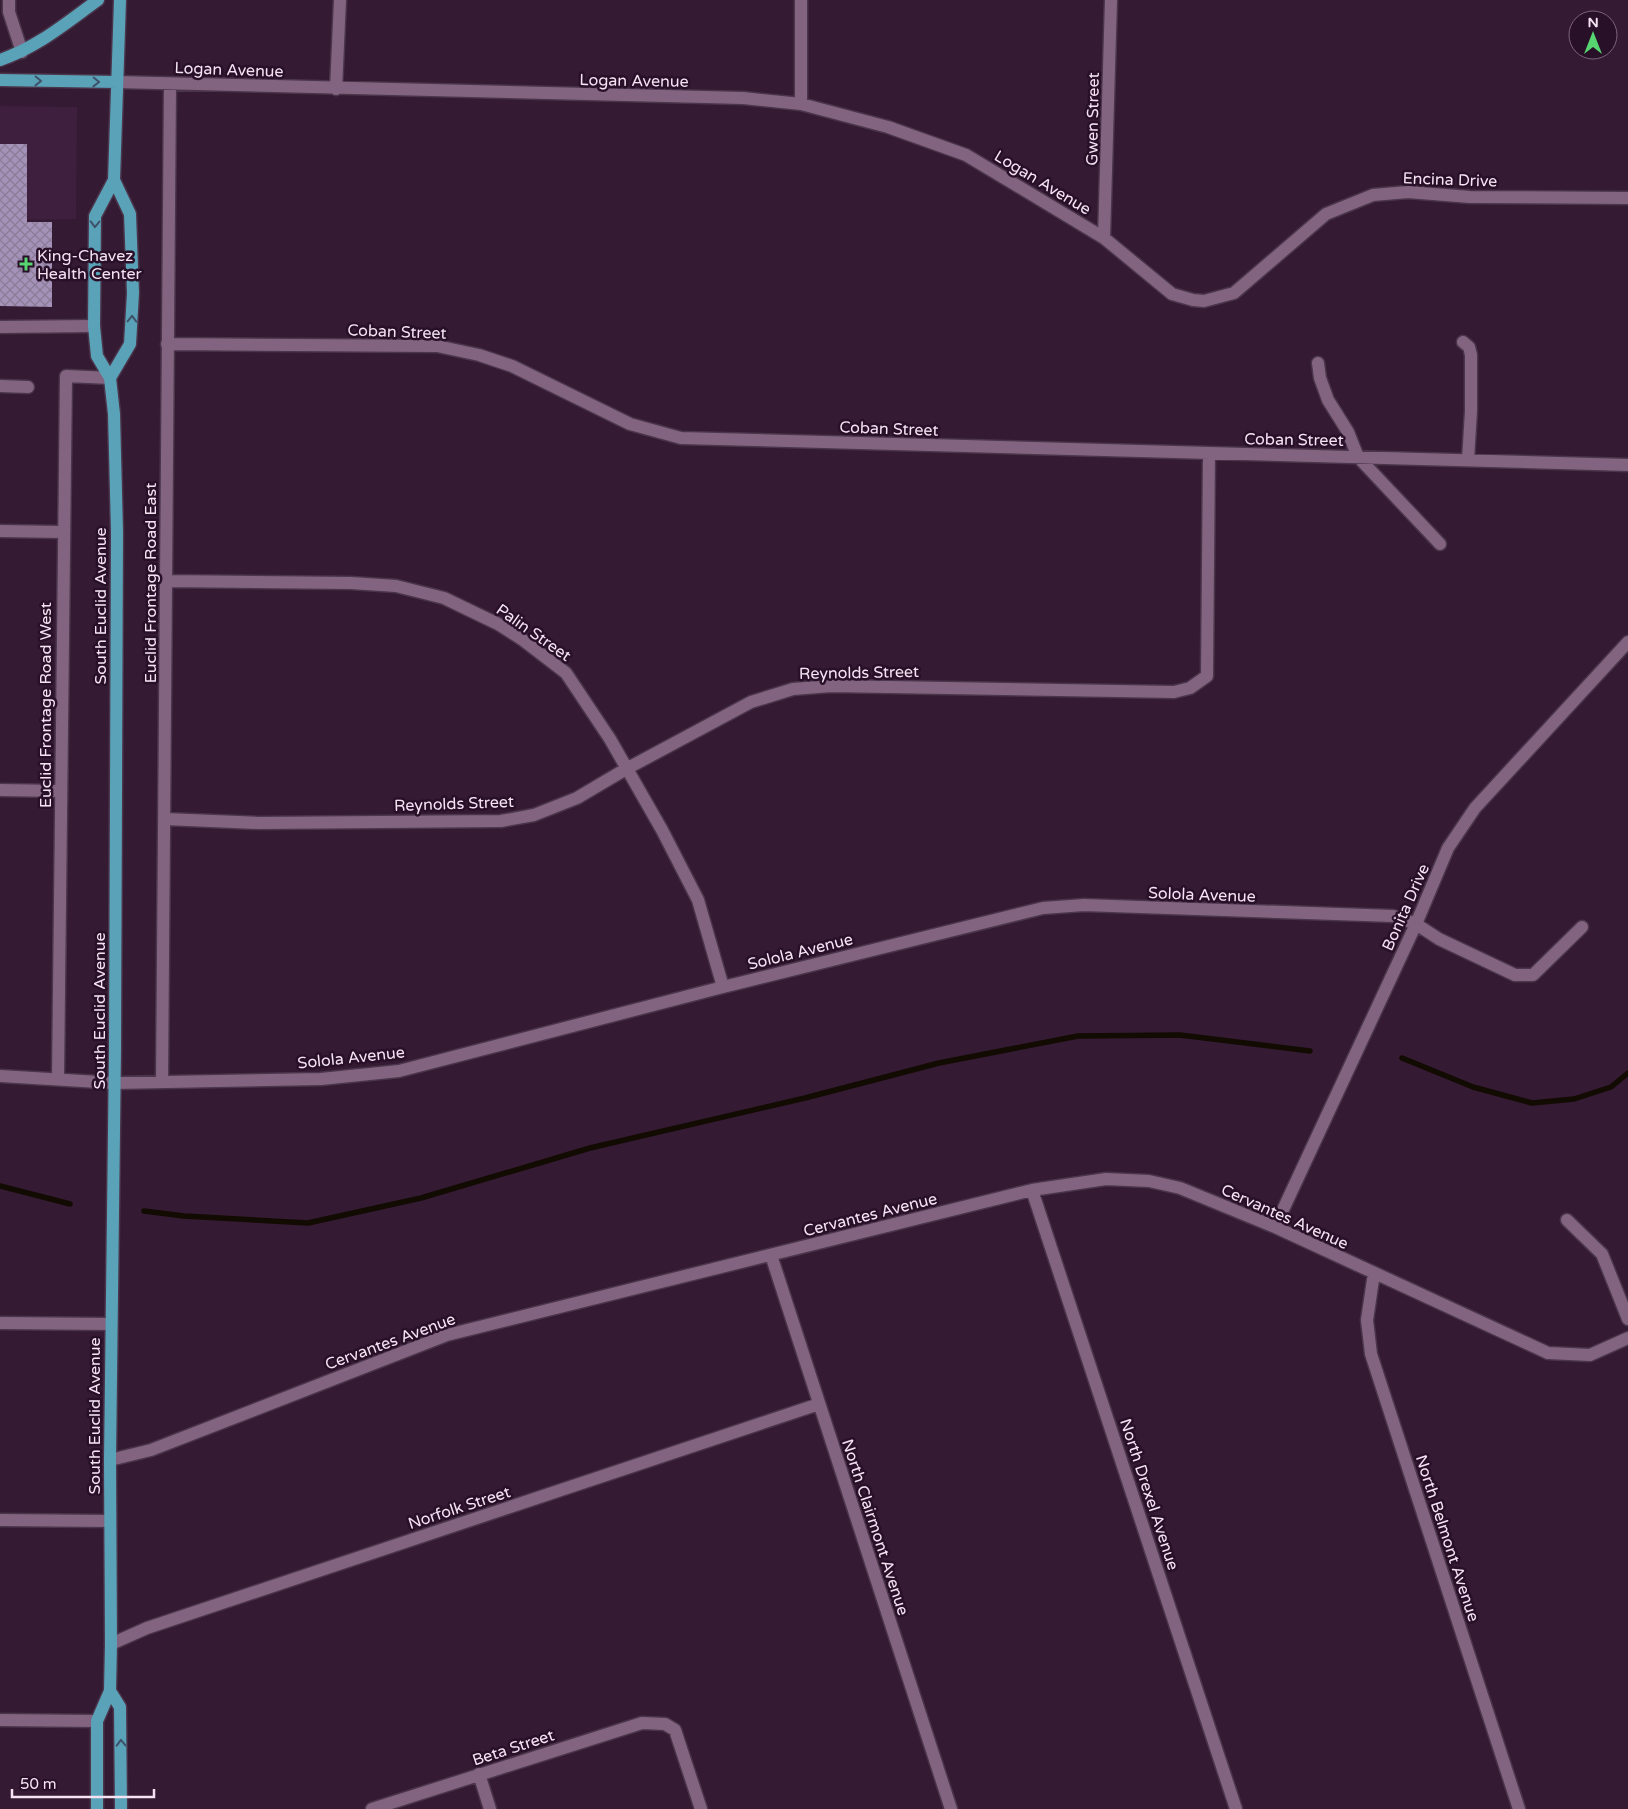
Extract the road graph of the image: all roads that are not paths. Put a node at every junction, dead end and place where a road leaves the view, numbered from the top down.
1 (9, 0) edge
2 (98, 0) edge
3 (120, 0) edge
4 (340, 0) edge
5 (801, 0) edge
6 (1111, 0) edge
7 (22, 52) junction
8 (0, 60) edge
9 (0, 80) edge
10 (117, 82) junction
11 (170, 84) junction
12 (336, 89) junction
13 (801, 104) junction
14 (114, 180) junction
15 (1628, 198) edge
16 (1104, 238) junction
17 (1216, 299) joint
18 (94, 326) junction
19 (0, 327) edge
20 (1463, 342) dead end
21 (167, 344) junction
22 (1318, 363) dead end
23 (110, 378) junction
24 (0, 386) edge
25 (28, 387) dead end
26 (1209, 453) junction
27 (1358, 457) junction
28 (1468, 460) junction
29 (1628, 465) edge
30 (0, 531) edge
31 (62, 532) junction
32 (1440, 544) dead end
33 (167, 581) junction
34 (1628, 642) edge
35 (626, 769) junction
36 (0, 790) edge
37 (60, 791) junction
38 (165, 819) junction
39 (1416, 924) junction
40 (1582, 927) dead end
41 (723, 986) junction
42 (0, 1076) edge
43 (58, 1078) junction
44 (162, 1082) junction
45 (115, 1083) junction
46 (1032, 1190) junction
47 (1568, 1220) dead end
48 (1276, 1227) junction
49 (771, 1256) junction
50 (1374, 1273) junction
51 (1628, 1319) edge
52 (0, 1323) edge
53 (111, 1324) junction
54 (1628, 1338) edge
55 (819, 1404) junction
56 (110, 1460) junction
57 (0, 1520) edge
58 (110, 1521) junction
59 (111, 1644) junction
60 (110, 1691) junction
61 (0, 1720) edge
62 (97, 1721) junction
63 (479, 1774) junction
64 (97, 1809) edge
65 (121, 1809) edge
66 (372, 1809) edge
67 (490, 1809) edge
68 (701, 1809) edge
69 (951, 1809) edge
70 (1236, 1809) edge
71 (1519, 1809) edge

1 - 7 street
2 - 7 main road
3 - 10 main road, South Euclid Avenue
4 - 12 street
5 - 13 street
6 - 16 street, Gwen Street
7 - 8 main road
9 -> 10 main road, Logan Avenue
10 - 11 street, Logan Avenue
10 - 14 main road, South Euclid Avenue
11 - 12 street, Logan Avenue
11 - 21 street, Euclid Frontage Road East
12 - 13 street, Logan Avenue
13 - 16 street, Logan Avenue
14 -> 18 main road, South Euclid Avenue
23 -> 14 main road, South Euclid Avenue
15 - 17 street, Encina Drive
16 - 17 street, Logan Avenue
18 - 19 street
18 - 23 main road, South Euclid Avenue
20 - 28 street
21 - 26 street, Coban Street
21 - 33 street, Euclid Frontage Road East
22 - 27 street
23 - 31 street, Euclid Frontage Road West
23 - 45 main road, South Euclid Avenue
24 - 25 street
26 - 27 street, Coban Street
26 - 35 street, Reynolds Street
27 - 28 street, Coban Street
27 - 32 street
28 - 29 street, Coban Street
30 - 31 street
31 - 37 street, Euclid Frontage Road West
33 - 35 street, Palin Street
33 - 38 street, Euclid Frontage Road East
34 - 39 street, Bonita Drive
35 - 38 street, Reynolds Street
35 - 41 street, Palin Street
36 - 37 street
37 - 43 street, Euclid Frontage Road West
38 - 44 street, Euclid Frontage Road East
39 - 40 street, Solola Avenue
39 - 41 street, Solola Avenue
39 - 48 street, Bonita Drive
41 - 44 street, Solola Avenue
42 - 43 street, Solola Avenue
43 - 45 street, Solola Avenue
44 - 45 street, Solola Avenue
45 - 53 main road, South Euclid Avenue
46 - 48 street, Cervantes Avenue
46 - 49 street, Cervantes Avenue
46 - 70 street, North Drexel Avenue
47 - 51 street
48 - 50 street, Cervantes Avenue
49 - 55 street, North Clairmont Avenue
49 - 56 street, Cervantes Avenue
50 - 54 street, Cervantes Avenue
50 - 71 street, North Belmont Avenue
52 - 53 street
53 - 56 main road, South Euclid Avenue
55 - 59 street, Norfolk Street
55 - 69 street, North Clairmont Avenue
56 - 58 main road, South Euclid Avenue
57 - 58 street
58 - 59 main road, South Euclid Avenue
59 - 60 main road, South Euclid Avenue
60 - 62 main road
65 -> 60 main road
61 - 62 street
62 - 64 main road
63 - 66 street, Beta Street
63 - 67 street
63 - 68 street, Beta Street

